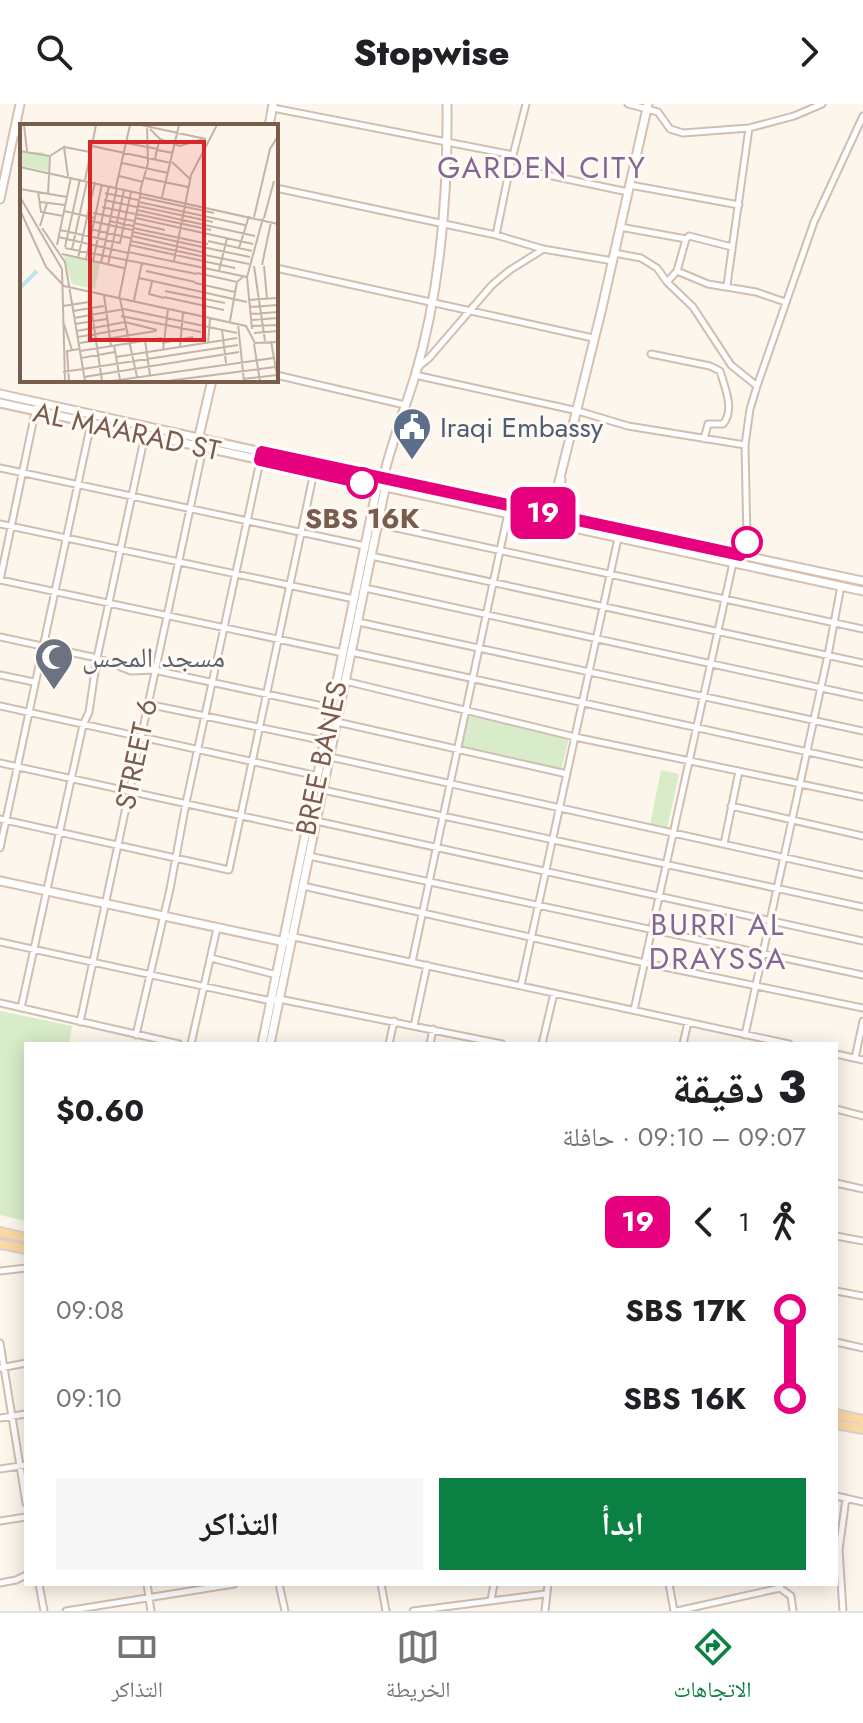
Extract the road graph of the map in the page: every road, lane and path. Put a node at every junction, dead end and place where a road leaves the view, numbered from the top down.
1 (20, 104) edge
2 (447, 104) edge
3 (526, 104) edge
4 (628, 104) edge
5 (822, 104) edge
6 (273, 106) edge
7 (647, 106) edge
8 (863, 116) edge
9 (749, 128) junction
10 (18, 133) edge
11 (447, 143) junction
12 (513, 155) junction
13 (510, 167) junction
14 (2, 182) edge
15 (278, 188) edge
16 (629, 188) junction
17 (0, 199) edge
18 (739, 206) junction
19 (442, 225) junction
20 (620, 227) junction
21 (496, 235) junction
22 (686, 239) junction
23 (732, 247) junction
24 (543, 249) junction
25 (614, 257) junction
26 (278, 268) edge
27 (677, 271) junction
28 (667, 282) junction
29 (727, 285) junction
30 (785, 302) junction
31 (432, 304) junction
32 (469, 312) junction
33 (601, 312) junction
34 (593, 338) junction
35 (651, 354) dead end
36 (588, 367) junction
37 (416, 372) junction
38 (278, 375) edge
39 (212, 382) edge
40 (757, 386) junction
41 (0, 394) edge
42 (0, 403) edge
43 (405, 405) junction
44 (36, 406) junction
45 (578, 411) junction
46 (91, 423) junction
47 (145, 435) junction
48 (704, 439) junction
49 (201, 443) junction
50 (745, 445) junction
51 (261, 456) junction
52 (0, 468) edge
53 (314, 472) junction
54 (23, 473) junction
55 (382, 481) junction
56 (77, 484) junction
57 (132, 497) junction
58 (189, 509) junction
59 (509, 510) junction
60 (553, 520) junction
61 (247, 521) junction
62 (0, 524) edge
63 (378, 524) junction
64 (10, 526) junction
65 (302, 532) junction
66 (619, 534) junction
67 (66, 538) junction
68 (365, 546) junction
69 (120, 550) junction
70 (500, 551) junction
71 (740, 555) junction
72 (371, 556) junction
73 (178, 563) junction
74 (733, 563) junction
75 (610, 574) junction
76 (236, 576) junction
77 (849, 578) junction
78 (0, 580) edge
79 (863, 581) edge
80 (493, 582) junction
81 (290, 586) junction
82 (844, 587) junction
83 (365, 588) junction
84 (863, 591) edge
85 (55, 592) junction
86 (354, 599) junction
87 (725, 599) junction
88 (110, 603) junction
89 (603, 606) junction
90 (486, 615) junction
91 (165, 616) junction
92 (358, 622) junction
93 (834, 623) junction
94 (224, 628) junction
95 (863, 629) edge
96 (718, 632) junction
97 (0, 637) edge
98 (596, 638) junction
99 (278, 640) junction
100 (43, 646) junction
101 (479, 648) junction
102 (347, 653) junction
103 (828, 655) junction
104 (97, 658) junction
105 (863, 663) edge
106 (711, 664) junction
107 (154, 670) junction
108 (589, 670) junction
109 (0, 675) edge
110 (473, 678) junction
111 (345, 681) junction
112 (35, 682) junction
113 (213, 682) junction
114 (822, 687) junction
115 (266, 694) junction
116 (704, 695) junction
117 (863, 697) edge
118 (582, 703) junction
119 (147, 704) junction
120 (0, 706) edge
121 (332, 708) junction
122 (28, 712) junction
123 (466, 712) junction
124 (206, 718) junction
125 (813, 721) junction
126 (337, 722) junction
127 (83, 725) junction
128 (697, 728) junction
129 (259, 729) junction
130 (863, 731) edge
131 (140, 737) junction
132 (575, 737) junction
133 (325, 741) junction
134 (458, 749) junction
135 (198, 750) junction
136 (807, 751) junction
137 (330, 757) junction
138 (690, 760) junction
139 (252, 761) junction
140 (0, 763) edge
141 (863, 764) edge
142 (17, 767) junction
143 (739, 771) junction
144 (567, 774) junction
145 (318, 776) junction
146 (72, 779) junction
147 (800, 784) junction
148 (450, 785) junction
149 (323, 790) junction
150 (129, 792) junction
151 (863, 797) edge
152 (186, 803) junction
153 (731, 806) junction
154 (559, 809) junction
155 (241, 816) junction
156 (443, 816) junction
157 (3, 820) edge
158 (316, 821) junction
159 (793, 821) junction
160 (306, 830) junction
161 (60, 832) junction
162 (674, 833) junction
163 (863, 836) edge
164 (552, 840) junction
165 (724, 844) junction
166 (117, 845) junction
167 (0, 848) edge
168 (436, 848) junction
169 (309, 856) junction
170 (783, 856) junction
171 (176, 858) junction
172 (666, 866) junction
173 (545, 872) junction
174 (863, 875) edge
175 (429, 880) junction
176 (0, 881) edge
177 (303, 886) junction
178 (777, 889) junction
179 (47, 891) junction
180 (659, 897) junction
181 (539, 903) junction
182 (105, 904) junction
183 (863, 907) edge
184 (423, 912) junction
185 (164, 916) junction
186 (771, 920) junction
187 (217, 928) junction
188 (653, 928) junction
189 (531, 937) junction
190 (288, 939) junction
191 (863, 941) edge
192 (0, 942) edge
193 (34, 950) junction
194 (763, 953) junction
195 (211, 958) junction
196 (93, 960) junction
197 (412, 962) junction
198 (645, 963) junction
199 (427, 965) junction
200 (150, 973) junction
201 (277, 975) junction
202 (863, 975) edge
203 (204, 985) junction
204 (521, 985) junction
205 (756, 986) junction
206 (554, 993) junction
207 (275, 1000) junction
208 (0, 1003) edge
209 (21, 1008) junction
210 (863, 1008) edge
211 (634, 1010) junction
212 (394, 1021) junction
213 (863, 1021) edge
214 (80, 1022) junction
215 (688, 1022) junction
216 (414, 1026) junction
217 (433, 1029) junction
218 (136, 1035) junction
219 (745, 1035) junction
220 (169, 1042) edge
221 (191, 1042) edge
222 (263, 1042) edge
223 (270, 1042) edge
224 (389, 1042) edge
225 (430, 1042) edge
226 (493, 1042) edge
227 (542, 1042) edge
228 (683, 1042) edge
229 (779, 1042) edge
230 (838, 1054) edge
231 (855, 1058) junction
232 (863, 1060) edge
233 (838, 1110) edge
234 (863, 1116) edge
235 (838, 1183) edge
236 (863, 1189) edge
237 (0, 1232) edge
238 (838, 1236) edge
239 (24, 1238) edge
240 (863, 1241) edge
241 (0, 1244) edge
242 (24, 1249) edge
243 (24, 1268) edge
244 (0, 1271) edge
245 (838, 1291) edge
246 (863, 1296) edge
247 (838, 1342) edge
248 (0, 1343) edge
249 (863, 1348) edge
250 (24, 1363) edge
251 (2, 1367) edge
252 (24, 1414) edge
253 (838, 1414) edge
254 (12, 1416) junction
255 (0, 1418) edge
256 (863, 1420) edge
257 (838, 1424) edge
258 (863, 1429) edge
259 (23, 1466) edge
260 (0, 1469) edge
261 (838, 1496) edge
262 (846, 1498) junction
263 (863, 1502) edge
264 (24, 1517) edge
265 (0, 1521) edge
266 (838, 1550) edge
267 (24, 1576) edge
268 (0, 1583) edge
269 (39, 1586) edge
270 (147, 1586) edge
271 (222, 1586) edge
272 (279, 1586) edge
273 (381, 1586) edge
274 (494, 1586) edge
275 (547, 1586) edge
276 (670, 1586) edge
277 (780, 1586) edge
278 (545, 1594) junction
279 (149, 1598) junction
280 (491, 1600) junction
281 (458, 1608) edge
282 (44, 1611) edge
283 (66, 1611) edge
284 (151, 1611) edge
285 (285, 1611) edge
286 (386, 1611) edge
287 (417, 1611) edge
288 (545, 1611) edge
289 (676, 1611) edge
290 (793, 1611) edge
291 (843, 1611) edge

1 - 10 main road
2 - 11 main road, BREE BANES
3 - 12 street
4 - 7 street
5 - 9 street
6 - 11 street
7 - 9 street
7 - 16 main road
8 - 30 street
9 - 18 street
10 - 14 main road
11 - 12 street
11 - 19 main road, BREE BANES
12 - 13 street
13 - 16 street
13 - 21 street
14 - 17 main road
15 - 19 street
16 - 18 street
16 - 20 main road
18 - 23 street
19 - 21 street
19 - 31 main road, BREE BANES
20 - 22 street
20 - 25 main road
21 - 24 street
22 - 23 street
22 - 27 street
23 - 29 street
24 - 25 street
24 - 32 street
25 - 28 street
25 - 33 main road
26 - 31 street
27 - 28 street
27 - 29 street
28 - 40 street
29 - 30 street
30 - 40 street
31 - 32 street
31 - 37 main road, BREE BANES
32 - 34 street
32 - 37 street
33 - 34 main road
33 - 36 main road
34 - 36 main road
35 - 48 street
36 - 45 main road
37 - 43 main road, BREE BANES
37 - 45 street
38 - 43 street
39 - 49 main road
40 - 50 street
41 - 44 main road, AL MA'ARAD ST
42 - 44 main road, AL MA'ARAD ST
43 - 55 main road, BREE BANES
44 - 46 main road, AL MA'ARAD ST
44 - 49 main road, AL MA'ARAD ST
44 - 54 street
45 - 48 street
45 - 60 main road
46 - 47 main road, AL MA'ARAD ST
46 - 56 street
47 - 49 main road, AL MA'ARAD ST
47 - 57 street
48 - 50 street
49 - 51 main road, AL MA'ARAD ST
49 - 58 street, STREET 6
50 - 71 street
51 - 53 main road, AL MA'ARAD ST
51 - 55 main road, AL MA'ARAD ST
51 - 61 street
52 - 54 street
53 - 55 main road, AL MA'ARAD ST
53 - 65 street
54 - 56 street
54 - 64 street
55 - 59 main road, AL MA'ARAD ST
55 - 63 main road, BREE BANES
55 - 68 main road, BREE BANES
56 - 57 street
56 - 67 street
57 - 58 street
57 - 69 street
58 - 61 street
58 - 73 street, STREET 6
59 - 60 main road, AL MA'ARAD ST
59 - 70 street
60 - 66 main road, AL MA'ARAD ST
61 - 65 street
61 - 76 street
62 - 64 street
63 - 70 street
63 - 72 main road, BREE BANES
64 - 67 street
64 - 78 street
65 - 68 street
65 - 81 street
66 - 71 main road, AL MA'ARAD ST
66 - 74 main road, AL MA'ARAD ST
66 - 75 street
67 - 69 street
67 - 85 street
68 - 86 main road, BREE BANES
69 - 73 street
69 - 88 street
70 - 75 street
70 - 80 street
71 - 74 street
71 - 77 main road, AL MA'ARAD ST
72 - 80 street
72 - 83 main road, BREE BANES
73 - 76 street
73 - 91 street, STREET 6
74 - 82 main road, AL MA'ARAD ST
74 - 87 street
75 - 87 street
75 - 89 street
76 - 81 street
76 - 94 street
77 - 79 main road, AL MA'ARAD ST
77 - 82 main road
78 - 85 street
80 - 89 street
80 - 90 street
81 - 86 street
81 - 99 street
82 - 84 main road, AL MA'ARAD ST
82 - 93 street
83 - 90 street
83 - 92 main road, BREE BANES
85 - 88 street
85 - 100 street
86 - 102 main road, BREE BANES
87 - 93 street
87 - 96 street
88 - 91 street
88 - 104 street
89 - 96 street
89 - 98 street
90 - 98 street
90 - 101 street
91 - 94 street
91 - 107 street, STREET 6
92 - 101 street
92 - 102 main road, BREE BANES
93 - 95 street
93 - 103 street
94 - 99 street
94 - 113 street
96 - 103 street
96 - 106 street
97 - 100 street
98 - 106 street
98 - 108 street
99 - 102 street
99 - 115 street
100 - 104 street
100 - 112 street
101 - 108 street
101 - 110 street
102 - 110 street
102 - 111 main road, BREE BANES
102 - 121 main road, BREE BANES
103 - 105 street
103 - 114 street
104 - 107 street
104 - 127 street
106 - 114 street
106 - 116 street
107 - 113 street
107 - 119 street, STREET 6
108 - 116 street
108 - 118 street
109 - 112 street
110 - 118 street
110 - 123 street
111 - 123 street
111 - 126 main road, BREE BANES
112 - 122 street
113 - 115 street
113 - 124 street
114 - 117 street
114 - 125 street
115 - 121 street
115 - 129 street
116 - 125 street
116 - 128 street
118 - 128 street
118 - 132 street
119 - 124 street
119 - 131 street, STREET 6
120 - 122 street
121 - 133 main road, BREE BANES
122 - 127 street
122 - 142 street
123 - 132 street
123 - 134 street
124 - 129 street
124 - 135 street
125 - 130 street
125 - 136 street
126 - 134 street
126 - 137 main road, BREE BANES
127 - 131 street
127 - 146 street
128 - 136 street
128 - 138 street
129 - 133 street
129 - 139 street
131 - 135 street
131 - 150 street, STREET 6
132 - 138 street
132 - 144 street
133 - 145 main road, BREE BANES
134 - 144 street
134 - 148 street
135 - 139 street
135 - 152 street
136 - 141 street
136 - 147 street
137 - 148 street
137 - 149 main road, BREE BANES
138 - 143 street
138 - 162 street
139 - 145 street
139 - 155 street
140 - 142 street
142 - 146 street
142 - 157 street
143 - 147 street
143 - 153 street
144 - 154 street
145 - 160 main road, BREE BANES
146 - 150 street
146 - 161 street
147 - 151 street
147 - 159 street
148 - 154 street
148 - 156 street
149 - 156 street
149 - 158 main road, BREE BANES
150 - 152 street
150 - 166 street, STREET 6
152 - 155 street
152 - 171 street
153 - 159 street
153 - 165 street
154 - 162 street
154 - 164 street
155 - 160 street
155 - 171 street
156 - 164 street
156 - 168 street
157 - 161 street
157 - 167 street
158 - 168 street
158 - 169 main road, BREE BANES
159 - 163 street
159 - 170 street
160 - 190 main road, BREE BANES
161 - 166 street
161 - 179 street
162 - 165 street
162 - 172 street
164 - 172 street
164 - 173 street
165 - 170 street
166 - 171 street
166 - 182 street, STREET 6
168 - 173 street
168 - 175 street
169 - 175 street
169 - 177 main road, BREE BANES
170 - 174 street
170 - 178 street
171 - 185 street
172 - 178 street
172 - 180 street
173 - 180 street
173 - 181 street
175 - 181 street
175 - 184 street
176 - 179 main road
177 - 184 street
177 - 190 main road, BREE BANES
178 - 183 street
178 - 186 street
179 - 182 main road
179 - 193 street
180 - 186 street
180 - 188 street
181 - 188 street
181 - 189 street
182 - 185 main road
182 - 196 street, STREET 6
184 - 189 street
184 - 197 street
185 - 187 main road
185 - 200 street
186 - 191 street
186 - 194 street
187 - 190 main road
187 - 195 street
188 - 194 street
188 - 198 street
189 - 198 street
189 - 204 street
190 - 197 street
190 - 201 main road, BREE BANES
190 - 207 main road, BREE BANES
192 - 193 street
193 - 196 street
193 - 209 street
194 - 202 street
194 - 205 street
195 - 201 street
195 - 203 street
196 - 200 street
196 - 214 street, STREET 6
197 - 199 street
198 - 205 street
198 - 211 street
199 - 204 street
199 - 216 street
200 - 203 street
200 - 218 street
201 - 207 main road, BREE BANES
203 - 207 street
203 - 221 street
204 - 206 street
205 - 210 street
205 - 219 street
206 - 211 street
206 - 227 street
207 - 212 street
207 - 222 main road, BREE BANES
207 - 223 main road, BREE BANES
208 - 209 street
209 - 214 street
211 - 215 street
212 - 216 street
212 - 224 street
213 - 231 street
214 - 218 street
215 - 219 street
215 - 228 street
216 - 217 street
217 - 225 street
217 - 226 street
218 - 220 street
219 - 229 street
230 - 231 street
231 - 232 street
233 - 234 street
235 - 236 street
237 - 239 main road
238 - 240 street
241 - 242 main road
243 - 244 street
245 - 246 street
247 - 249 street
248 - 251 street
250 - 251 street
251 - 254 street
252 - 254 street
253 - 256 main road
254 - 255 street
254 - 259 street
257 - 258 main road
259 - 260 street
261 - 262 street
262 - 263 street
262 - 266 street
264 - 265 street
266 - 291 street
267 - 268 street
269 - 282 street
270 - 279 street
271 - 279 street
272 - 285 street
273 - 286 street
274 - 280 street
275 - 278 street
276 - 289 street
277 - 289 street
277 - 290 street
278 - 280 street
278 - 288 street
279 - 283 street
279 - 284 street
280 - 281 street
281 - 287 street

